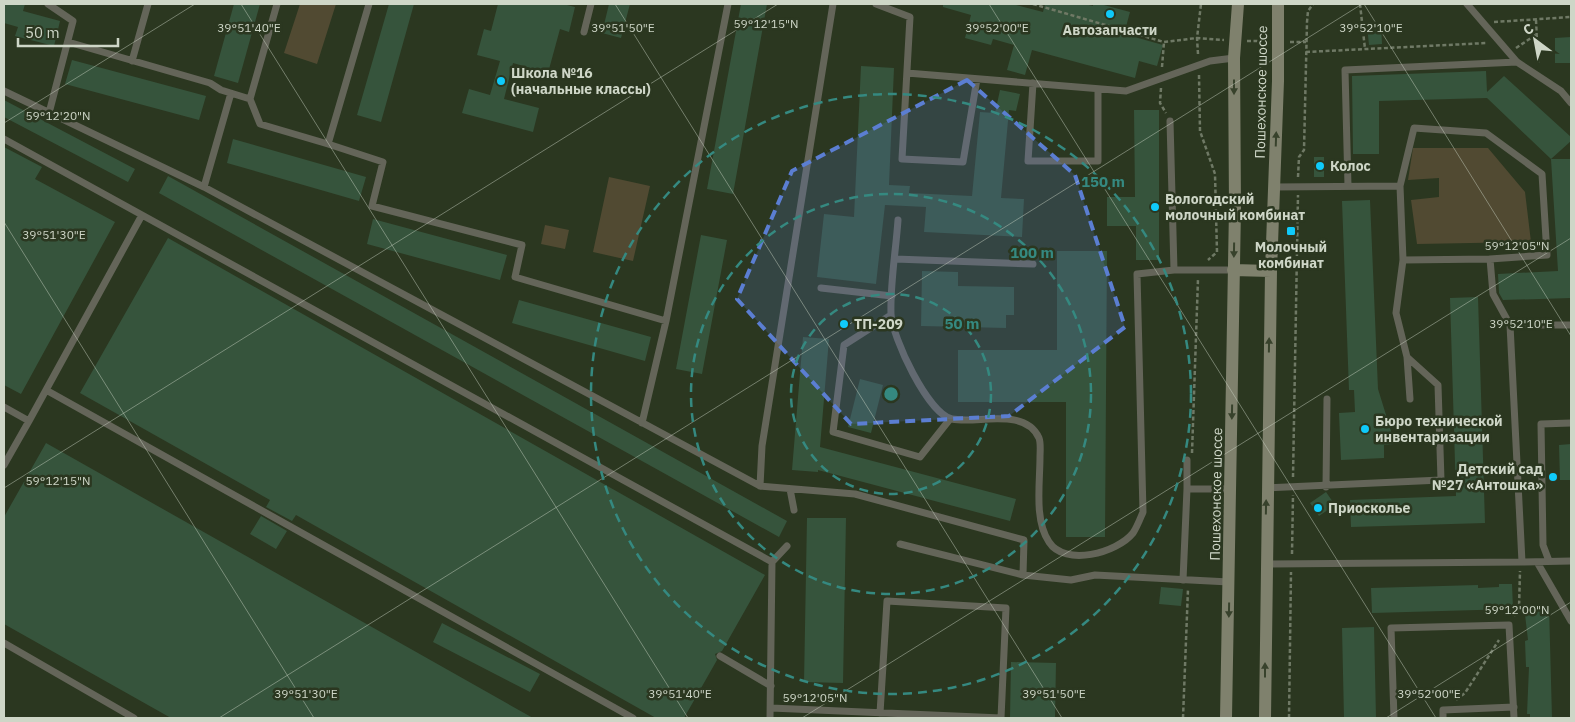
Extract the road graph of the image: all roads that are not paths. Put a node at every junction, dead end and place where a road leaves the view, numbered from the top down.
1 (48, 4) edge
2 (148, 4) edge
3 (277, 4) edge
4 (369, 4) edge
5 (591, 4) edge
6 (728, 4) edge
7 (833, 4) edge
8 (876, 4) edge
9 (1238, 4) edge
10 (1278, 4) edge
11 (1467, 4) edge
12 (584, 32) dead end
13 (68, 42) junction
14 (1234, 58) junction
15 (132, 61) junction
16 (1517, 62) junction
17 (908, 73) junction
18 (977, 79) junction
19 (1033, 83) junction
20 (1098, 89) junction
21 (4, 91) edge
22 (231, 93) junction
23 (250, 99) junction
24 (1571, 103) edge
25 (49, 114) junction
26 (1170, 121) dead end
27 (4, 139) edge
28 (328, 144) junction
29 (1348, 186) junction
30 (1400, 186) junction
31 (204, 187) junction
32 (1274, 187) junction
33 (142, 215) junction
34 (898, 220) dead end
35 (895, 258) junction
36 (1490, 259) junction
37 (1403, 260) junction
38 (1033, 264) dead end
39 (1174, 270) junction
40 (1233, 270) junction
41 (1270, 271) junction
42 (821, 288) dead end
43 (892, 296) junction
44 (891, 315) junction
45 (666, 321) junction
46 (1510, 325) junction
47 (1571, 325) edge
48 (1407, 357) junction
49 (46, 390) junction
50 (1327, 399) dead end
51 (1410, 400) dead end
52 (4, 407) edge
53 (950, 419) junction
54 (29, 421) junction
55 (642, 423) junction
56 (1571, 423) edge
57 (1187, 460) dead end
58 (4, 465) edge
59 (760, 486) junction
60 (1326, 486) junction
61 (1267, 488) junction
62 (790, 489) junction
63 (1187, 489) junction
64 (1231, 489) junction
65 (794, 510) dead end
66 (900, 544) dead end
67 (787, 546) dead end
68 (1549, 561) junction
69 (1571, 561) edge
70 (772, 562) junction
71 (1522, 562) junction
72 (1537, 562) junction
73 (1266, 564) junction
74 (1023, 575) junction
75 (1183, 580) junction
76 (1230, 582) junction
77 (1571, 621) edge
78 (4, 643) edge
79 (720, 656) dead end
80 (771, 686) junction
81 (770, 708) junction
82 (1514, 708) junction
83 (880, 713) junction
84 (1443, 714) edge
85 (855, 715) edge
86 (912, 716) edge
87 (134, 718) edge
88 (633, 718) edge
89 (770, 718) edge
90 (1226, 718) edge
91 (1264, 718) edge
92 (1394, 718) edge
93 (1514, 718) edge

1 - 13 lane
2 - 15 lane
3 - 23 lane
4 - 28 lane
5 - 12 lane
6 - 45 lane
7 - 59 lane
8 - 17 lane
9 - 14 main road, Пошехонское шоссе
32 -> 10 main road, Пошехонское шоссе
11 - 16 lane
13 - 15 lane
13 - 25 lane
14 - 20 lane
14 -> 40 main road, Пошехонское шоссе
15 - 22 lane
16 - 24 lane
16 - 29 lane
17 - 18 lane
17 - 18 lane
18 - 19 lane
19 - 20 lane
19 - 20 lane
21 - 25 lane
22 - 23 lane
22 - 31 lane
23 - 28 lane
25 - 31 lane
26 - 39 lane
27 - 33 lane
28 - 45 lane
29 - 30 lane
29 - 32 lane
30 - 36 lane
30 - 37 lane
31 - 55 lane
32 - 41 main road, Пошехонское шоссе
33 - 49 lane
33 - 70 lane
34 - 35 lane
35 - 38 lane
35 - 43 lane
36 - 37 lane
36 - 46 lane
37 - 48 lane
39 - 40 lane
39 - 53 lane
40 - 41 main road
40 -> 64 main road, Пошехонское шоссе
61 -> 41 main road, Пошехонское шоссе
42 - 43 lane
43 - 44 lane
44 - 53 lane
44 - 53 lane
45 - 55 lane
46 - 47 lane
46 - 71 lane
48 - 51 lane
48 - 60 lane
49 - 54 lane
49 - 88 lane
50 - 60 lane
52 - 54 lane
54 - 58 lane
55 - 59 lane
56 - 68 lane
57 - 63 lane
59 - 62 lane
60 - 61 lane
73 -> 61 main road, Пошехонское шоссе
62 - 65 lane
62 - 74 lane
63 - 64 lane
63 - 75 lane
64 - 76 main road, Пошехонское шоссе
66 - 74 lane
67 - 70 lane
68 - 69 lane
68 - 72 lane
70 - 80 lane
71 - 72 lane
71 - 73 lane
72 - 77 lane
91 -> 73 main road, Пошехонское шоссе
74 - 75 lane
75 - 76 lane
76 -> 90 main road, Пошехонское шоссе
78 - 87 lane
79 - 80 lane
80 - 81 lane
81 - 85 lane
81 - 89 lane
82 - 84 lane
82 - 92 lane
82 - 93 lane
83 - 85 lane
83 - 86 lane
83 - 86 lane

